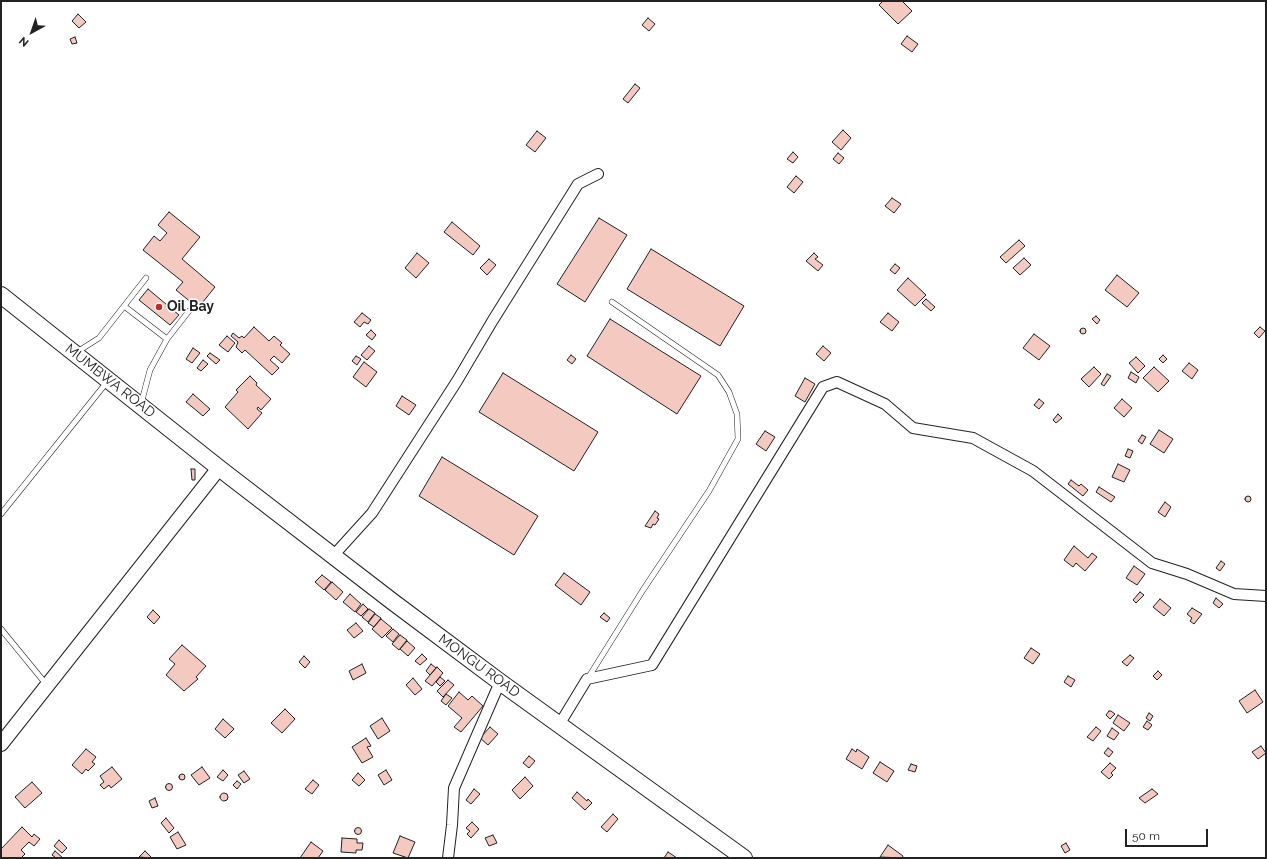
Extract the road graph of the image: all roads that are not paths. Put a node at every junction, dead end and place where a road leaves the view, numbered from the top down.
1 (598, 174) dead end
2 (146, 278) dead end
3 (1, 295) edge
4 (612, 302) dead end
5 (124, 306) junction
6 (189, 311) dead end
7 (167, 339) junction
8 (75, 353) junction
9 (108, 380) junction
10 (141, 405) junction
11 (218, 468) junction
12 (1, 514) edge
13 (333, 556) junction
14 (1266, 596) edge
15 (1, 630) edge
16 (587, 679) junction
17 (500, 682) junction
18 (46, 685) junction
19 (559, 725) junction
20 (1, 744) edge
21 (448, 858) edge
22 (744, 858) edge

1 - 13 street
2 - 5 lane
3 - 8 main road, MUMBWA ROAD
4 - 16 lane
5 - 7 lane
5 - 8 lane
6 - 7 lane
7 - 10 lane
8 - 9 main road, MUMBWA ROAD
9 - 10 main road, MUMBWA ROAD
9 - 12 lane
10 - 11 main road, MUMBWA ROAD
11 - 13 main road, MONGU ROAD
11 - 18 main road
13 - 17 main road, MONGU ROAD
14 - 16 street
15 - 18 lane
16 - 19 street
17 - 19 main road, MONGU ROAD
17 - 21 street
18 - 20 main road
19 - 22 main road, MONGU ROAD

